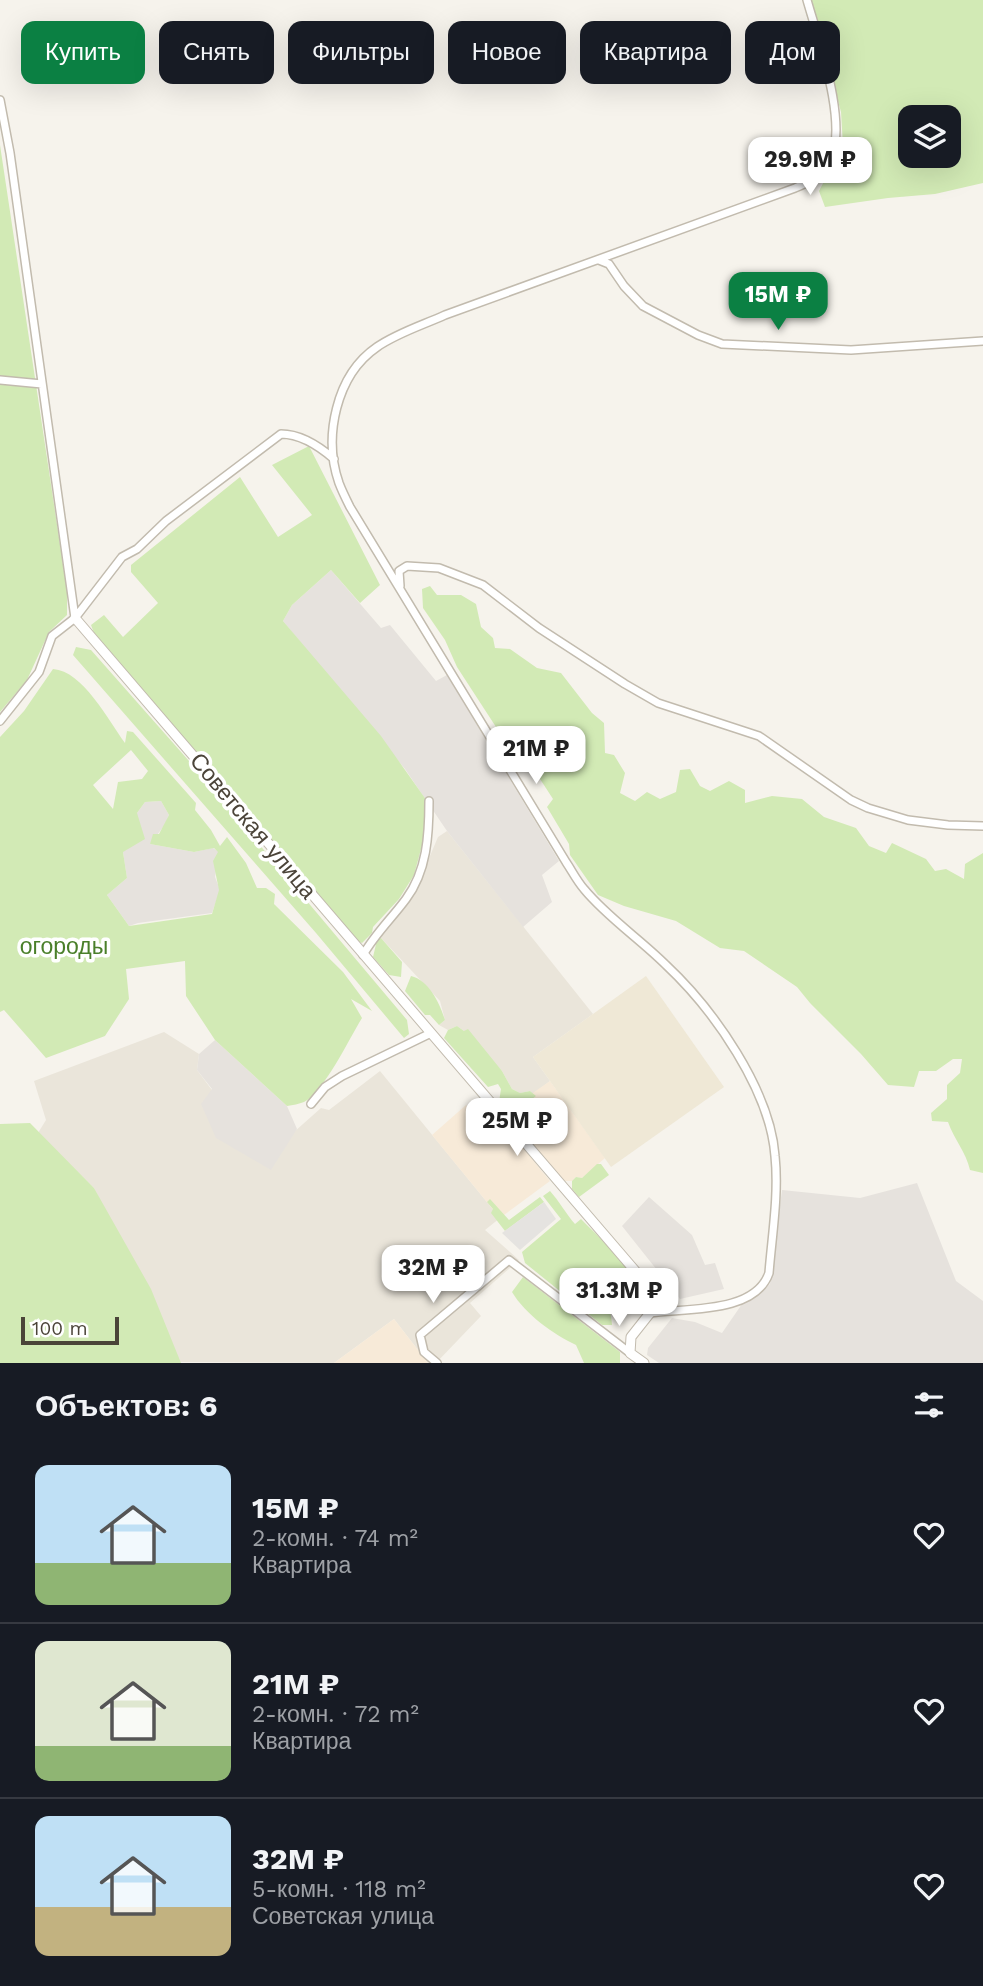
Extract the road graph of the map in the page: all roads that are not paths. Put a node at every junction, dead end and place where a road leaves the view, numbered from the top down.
1 (807, 0) edge
2 (0, 100) edge
3 (599, 260) junction
4 (983, 341) edge
5 (0, 380) edge
6 (42, 384) junction
7 (334, 458) junction
8 (400, 590) junction
9 (75, 618) junction
10 (0, 721) edge
11 (429, 801) dead end
12 (983, 826) edge
13 (363, 955) junction
14 (431, 1033) junction
15 (311, 1104) dead end
16 (650, 1313) junction
17 (630, 1353) junction
18 (437, 1363) edge
19 (644, 1363) edge

1 - 3 street
2 - 6 street
3 - 4 street
3 - 7 street
5 - 6 street
6 - 9 street
7 - 8 street
7 - 9 street
8 - 12 street
8 - 16 street
9 - 10 street
9 - 13 street, Советская улица
11 - 13 street
13 - 14 street, Советская улица
14 - 15 street
14 - 16 street, Советская улица
16 - 17 street
17 - 18 street
17 - 19 street

